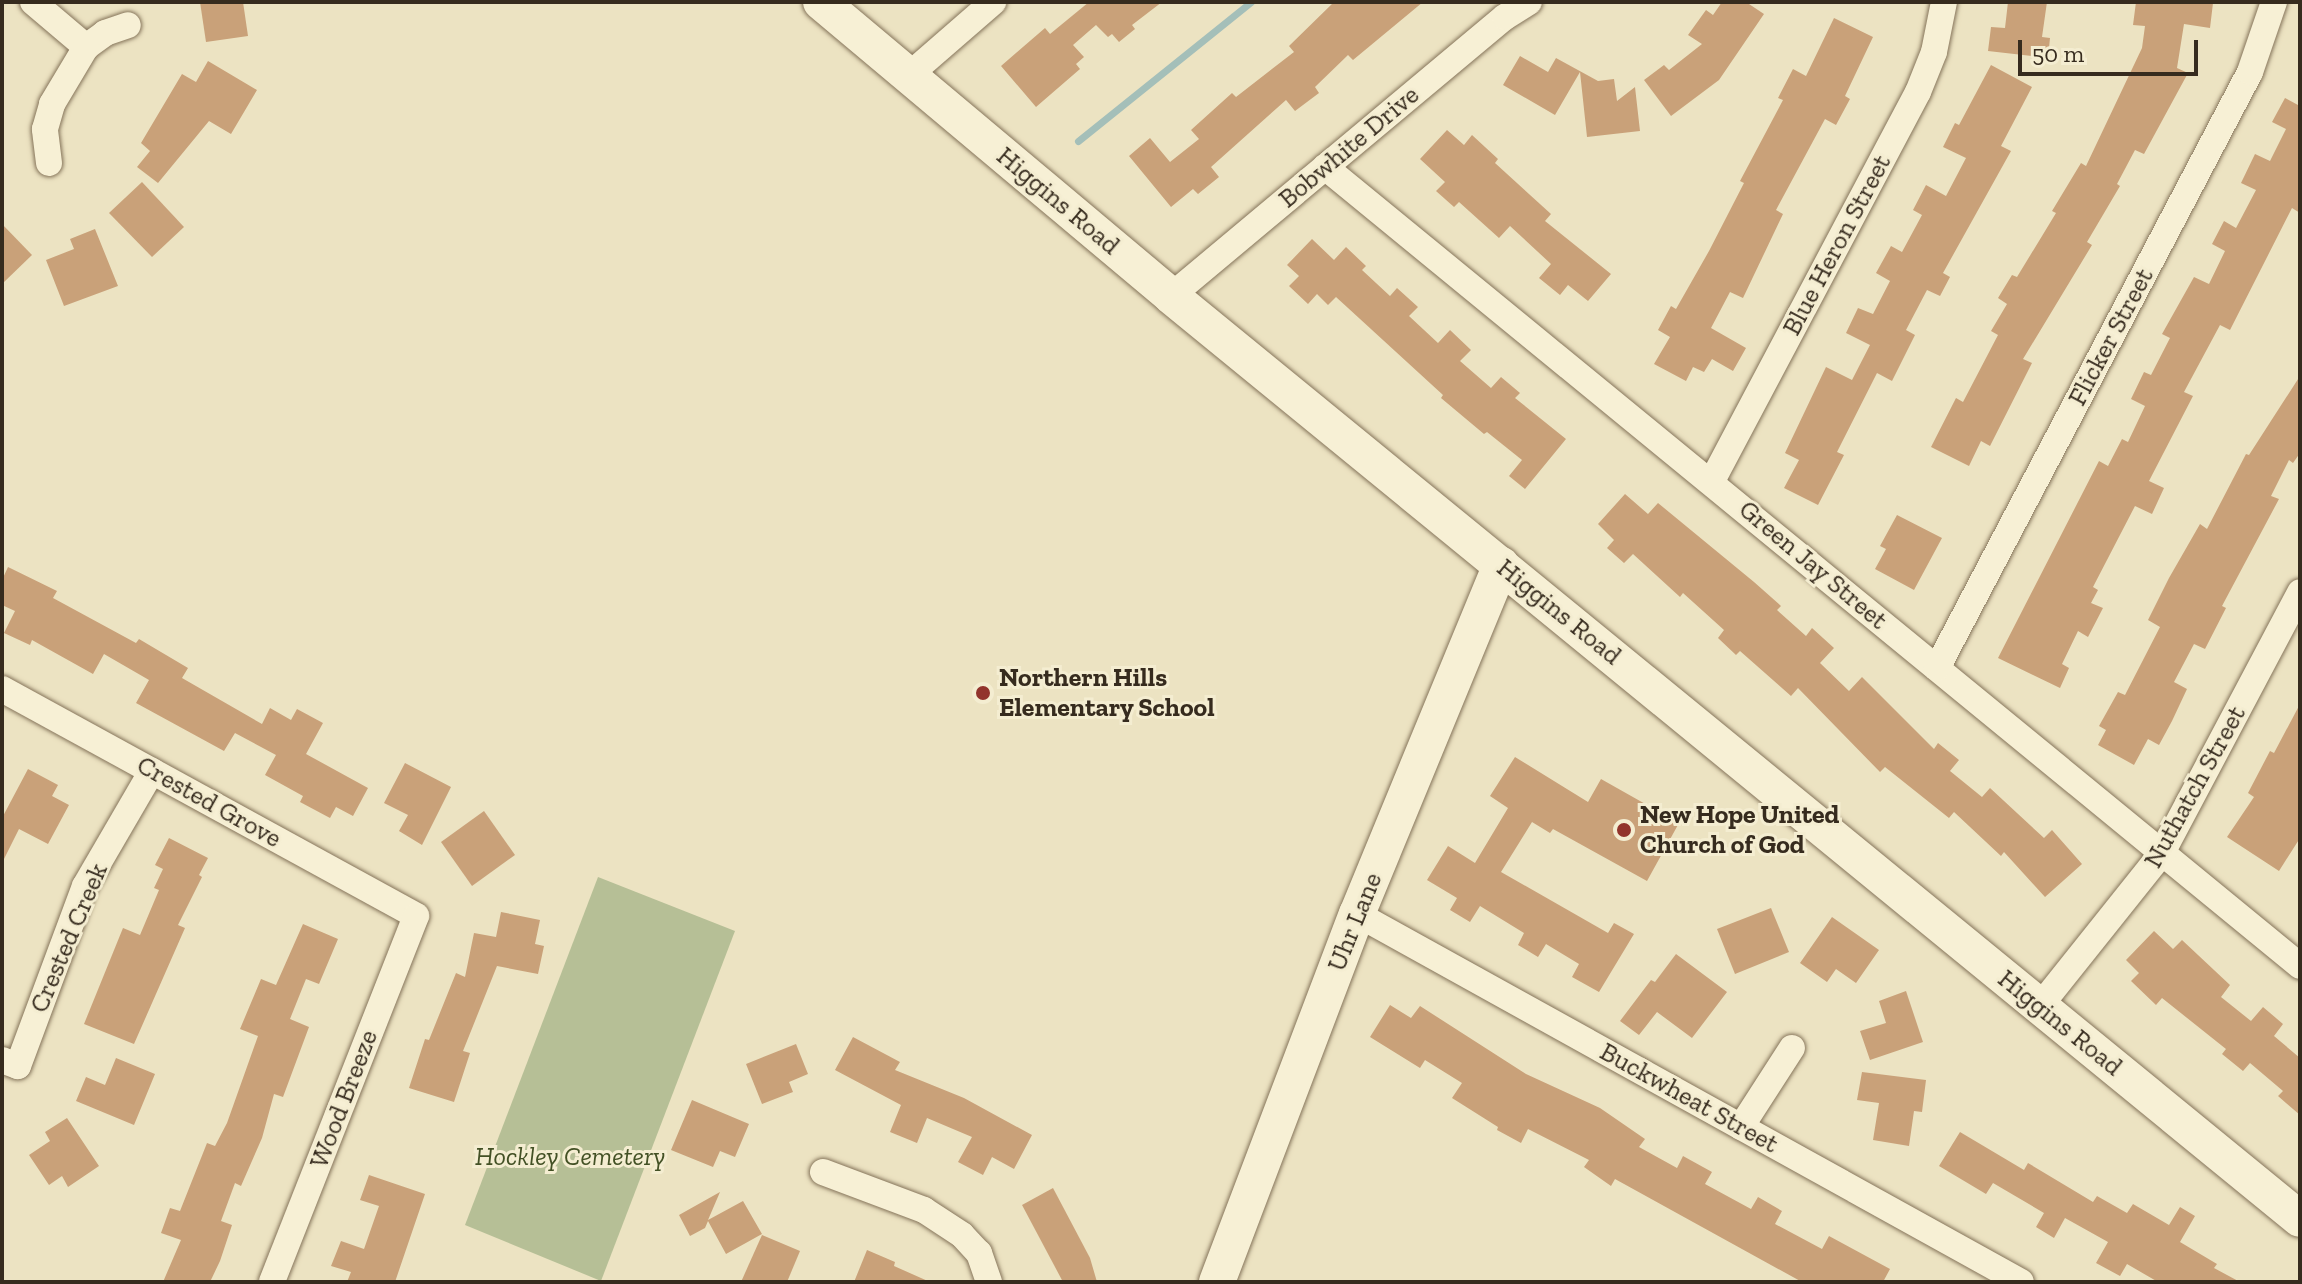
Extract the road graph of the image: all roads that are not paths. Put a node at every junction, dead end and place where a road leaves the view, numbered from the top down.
1 (33, 2) edge
2 (821, 2) edge
3 (993, 2) edge
4 (1529, 2) edge
5 (1944, 2) edge
6 (2274, 2) edge
7 (128, 25) dead end
8 (86, 47) junction
9 (908, 76) junction
10 (49, 163) dead end
11 (1325, 167) junction
12 (1171, 296) junction
13 (1712, 481) junction
14 (1501, 565) junction
15 (2300, 592) edge
16 (1937, 668) junction
17 (2, 689) edge
18 (152, 771) junction
19 (2162, 853) junction
20 (1357, 914) junction
21 (416, 916) joint
22 (2300, 966) edge
23 (2040, 1006) junction
24 (1792, 1048) dead end
25 (10, 1063) edge
26 (1741, 1127) junction
27 (823, 1172) dead end
28 (2300, 1219) edge
29 (1979, 1272) edge
30 (272, 1282) edge
31 (989, 1282) edge
32 (1217, 1282) edge
33 (2021, 1282) edge

1 - 8 street
2 - 9 street, Higgins Road
3 - 9 street
4 - 11 street, Bobwhite Drive
5 - 13 street, Blue Heron Street
6 - 16 street, Flicker Street
7 - 8 street
8 - 10 street
9 - 12 street, Higgins Road
11 - 12 street, Bobwhite Drive
11 - 13 street, Green Jay Street
12 - 14 street, Higgins Road
13 - 16 street, Green Jay Street
14 - 20 street, Uhr Lane
14 - 23 street, Higgins Road
15 - 19 street, Nuthatch Street
16 - 19 street, Green Jay Street
17 - 18 street, Crested Grove
18 - 21 street, Crested Grove
18 - 25 street, Crested Creek
19 - 22 street, Green Jay Street
19 - 23 street, Nuthatch Street
20 - 26 street, Buckwheat Street
20 - 32 street, Uhr Lane
21 - 30 street, Wood Breeze
23 - 28 street, Higgins Road
24 - 26 street
26 - 29 street, Buckwheat Street
27 - 31 street
29 - 33 street, Buckwheat Street

